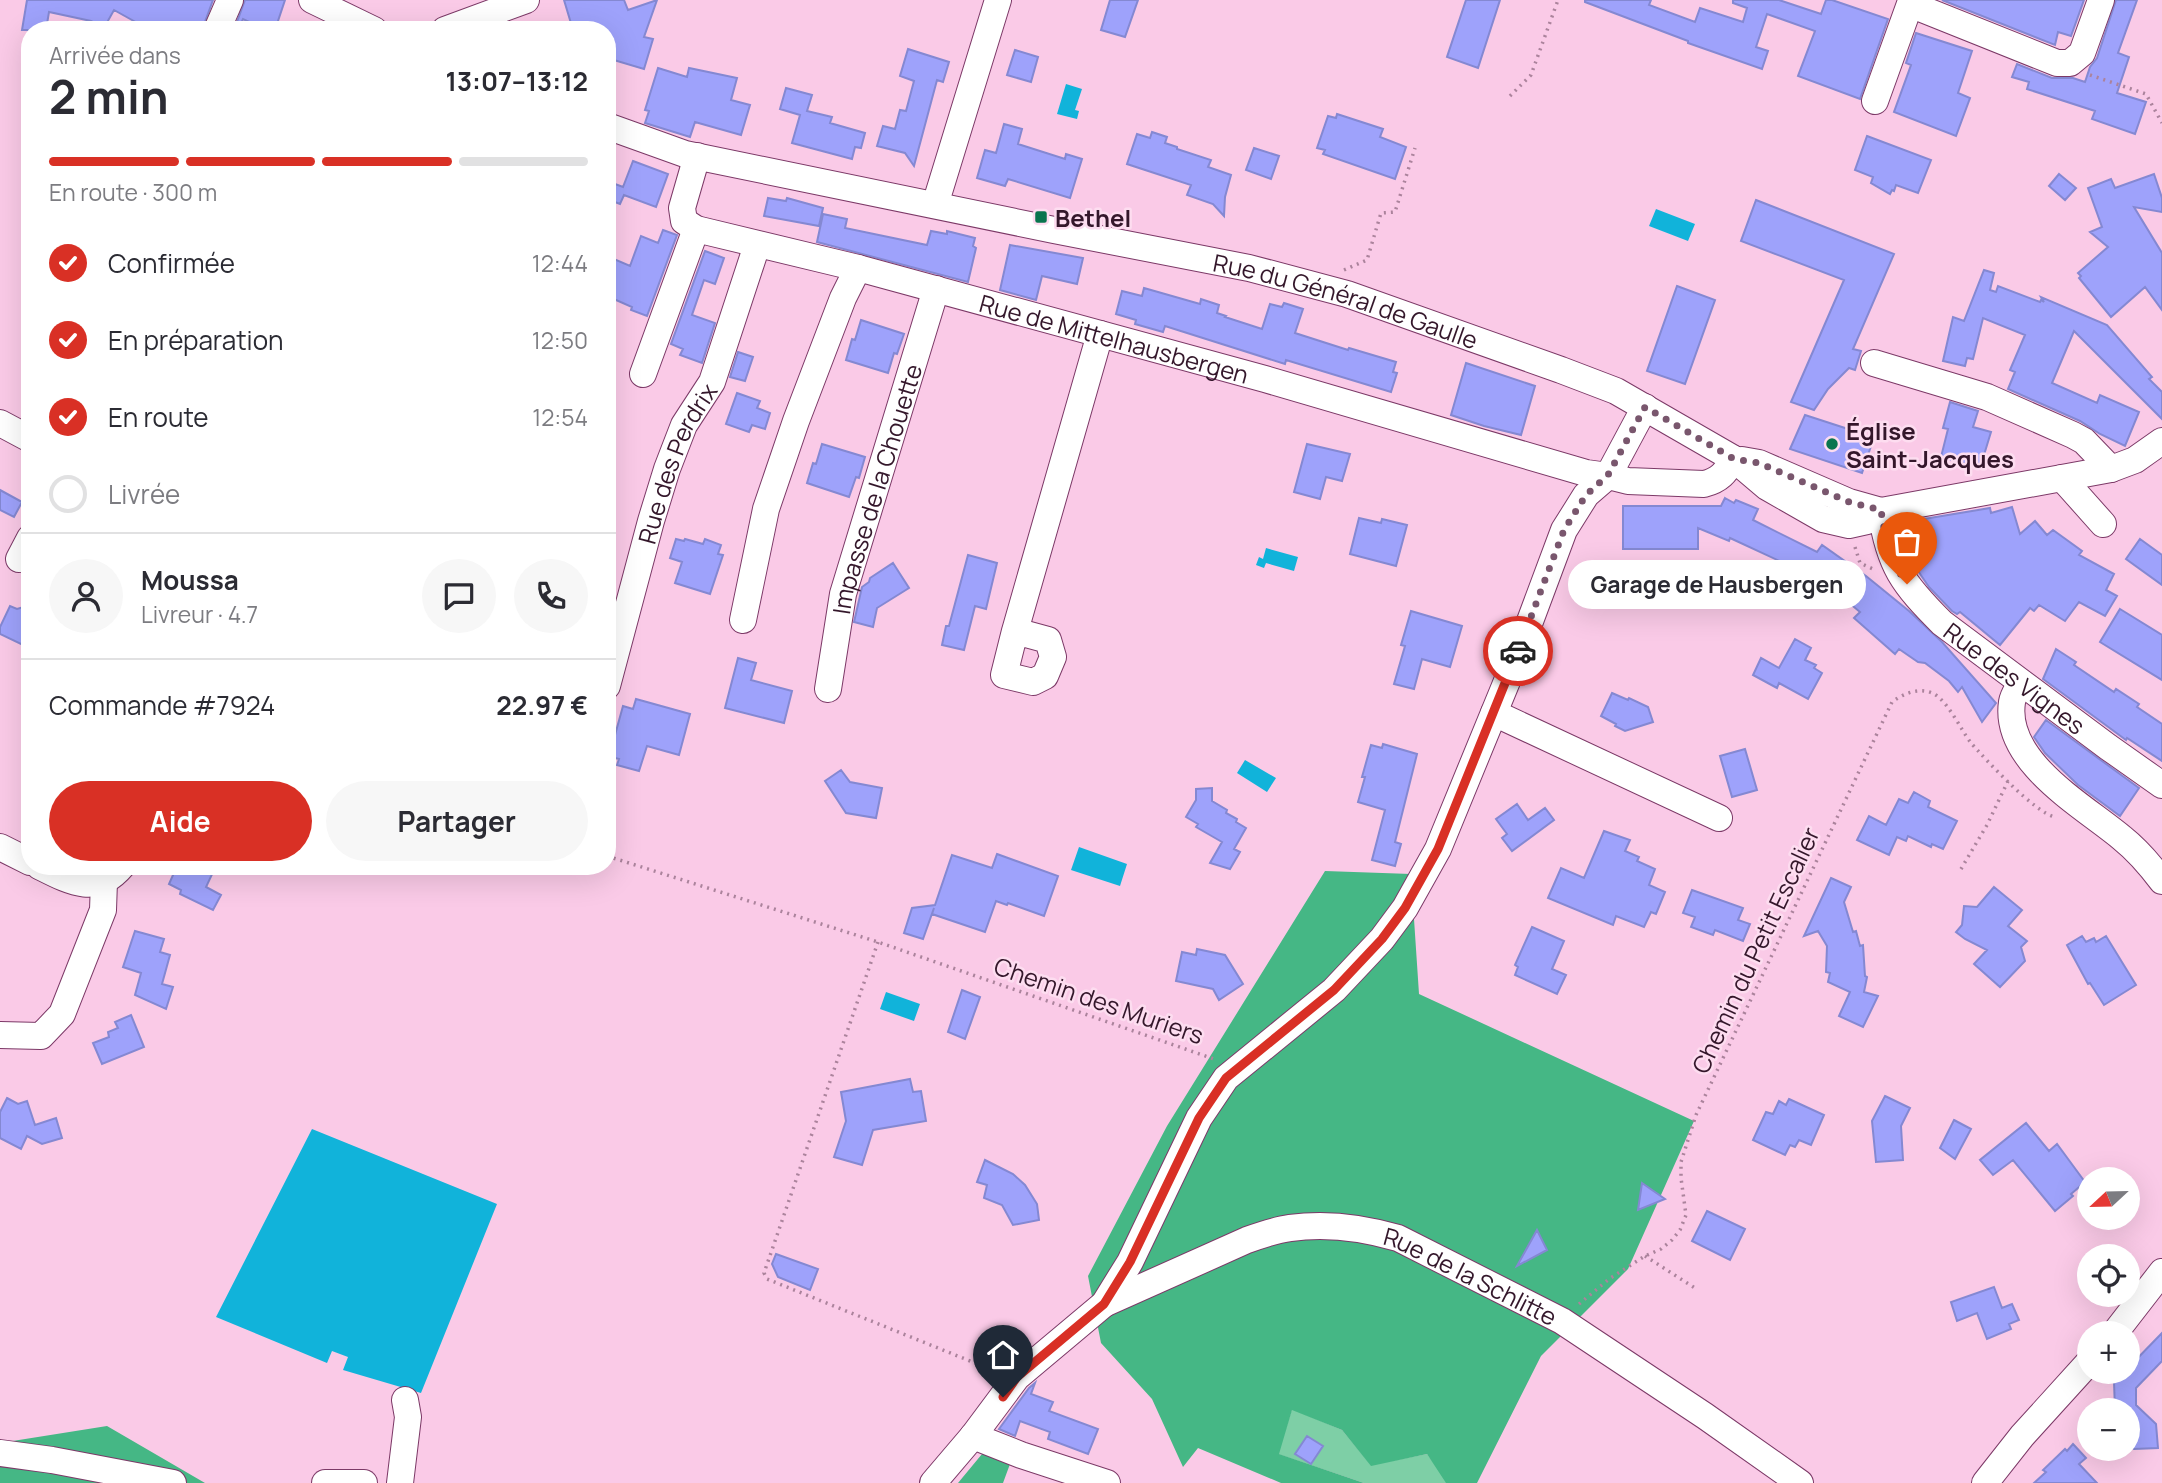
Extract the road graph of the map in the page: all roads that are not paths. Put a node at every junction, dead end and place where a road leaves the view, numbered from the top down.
1 (230, 0) edge
2 (312, 0) edge
3 (526, 0) edge
4 (998, 0) edge
5 (2101, 0) edge
6 (1911, 1) edge
7 (221, 21) edge
8 (350, 21) edge
9 (469, 21) edge
10 (1875, 101) dead end
11 (616, 129) edge
12 (691, 155) junction
13 (935, 205) junction
14 (696, 229) junction
15 (757, 245) junction
16 (858, 268) junction
17 (936, 289) junction
18 (1100, 334) junction
19 (1874, 363) dead end
20 (643, 374) dead end
21 (1645, 407) junction
22 (0, 424) edge
23 (21, 434) edge
24 (2162, 441) edge
25 (1734, 459) junction
26 (2111, 469) junction
27 (1608, 475) junction
28 (2062, 478) junction
29 (1881, 510) junction
30 (2103, 524) dead end
31 (743, 620) dead end
32 (1015, 631) dead end
33 (616, 652) edge
34 (2021, 683) junction
35 (828, 689) dead end
36 (1494, 713) junction
37 (2162, 785) edge
38 (1719, 818) dead end
39 (0, 847) edge
40 (21, 858) edge
41 (60, 875) edge
42 (111, 875) edge
43 (113, 875) edge
44 (2162, 881) edge
45 (0, 1035) edge
46 (2162, 1272) edge
47 (1104, 1304) junction
48 (2125, 1321) edge
49 (2077, 1375) edge
50 (405, 1400) dead end
51 (973, 1436) junction
52 (0, 1453) edge
53 (1992, 1480) edge
54 (173, 1483) edge
55 (326, 1483) edge
56 (364, 1483) edge
57 (400, 1483) edge
58 (933, 1483) edge
59 (1107, 1483) edge
60 (1800, 1483) edge

1 - 7 street
2 - 8 street
3 - 9 street
4 - 13 street
5 - 6 street
6 - 10 street
11 - 12 street, Rue du Général de Gaulle
12 - 13 street, Rue du Général de Gaulle
12 - 14 street
13 - 21 street, Rue du Général de Gaulle
14 - 15 street, Rue de Mittelhausbergen
14 - 20 street
15 - 16 street, Rue de Mittelhausbergen
15 - 33 street, Rue des Perdrix
16 - 17 street, Rue de Mittelhausbergen
16 - 31 street
17 - 18 street, Rue de Mittelhausbergen
17 - 35 street, Impasse de la Chouette
18 - 27 street, Rue de Mittelhausbergen
18 - 32 street
19 - 26 street
21 - 25 street, Rue du Général de Gaulle
21 - 27 street
22 - 23 street
24 - 26 street, Rue du Général de Gaulle
25 - 27 street, Rue de Mittelhausbergen
25 - 29 street, Rue du Général de Gaulle
26 - 28 street, Rue du Général de Gaulle
27 - 36 street
28 - 29 street, Rue du Général de Gaulle
28 - 30 street
29 - 34 street, Rue des Vignes
34 - 37 street, Rue des Vignes
34 - 44 street
36 - 38 street
36 - 47 street
39 - 40 street
41 - 42 street
43 - 45 street
46 - 48 street
47 - 51 street
47 - 60 street, Rue de la Schlitte
49 - 53 street
50 - 57 street
51 - 58 street
51 - 59 street
52 - 54 street
55 - 56 street

